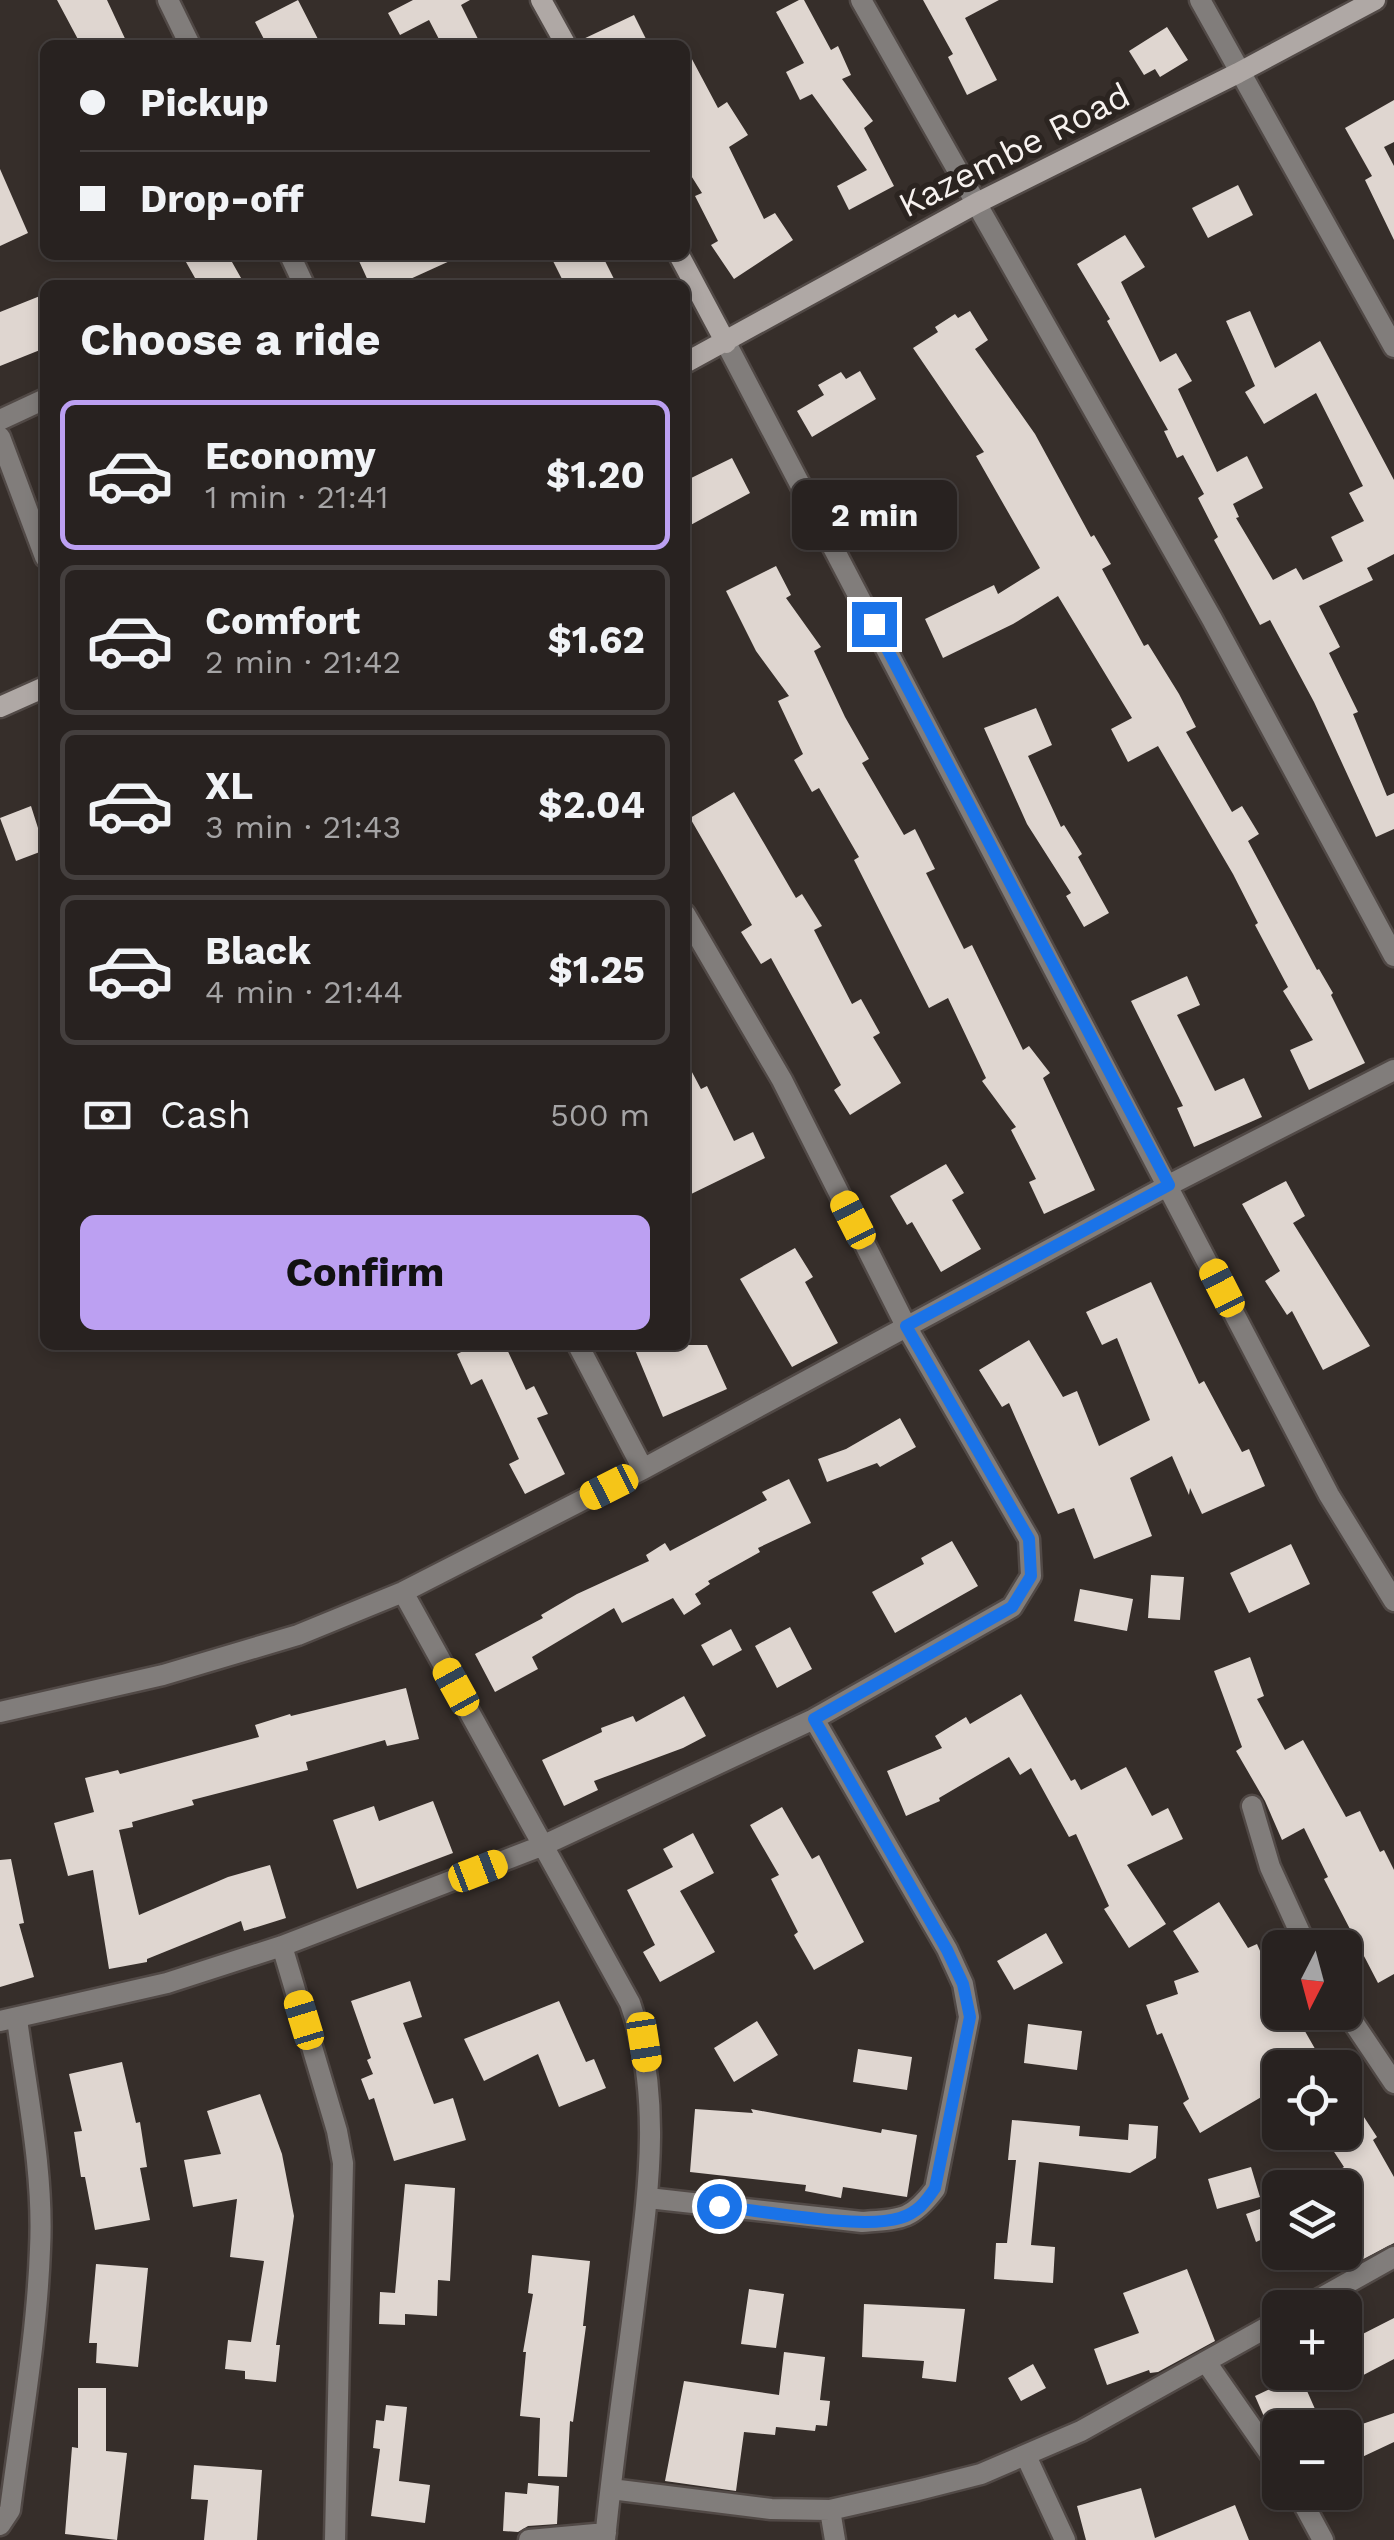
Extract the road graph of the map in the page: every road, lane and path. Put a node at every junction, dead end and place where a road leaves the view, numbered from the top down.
1 (168, 0) edge
2 (541, 0) edge
3 (862, 0) edge
4 (1200, 0) edge
5 (1375, 0) edge
6 (188, 40) edge
7 (563, 40) edge
8 (1238, 72) junction
9 (976, 203) junction
10 (682, 260) edge
11 (726, 342) junction
12 (1394, 347) edge
13 (690, 361) edge
14 (40, 401) edge
15 (0, 420) edge
16 (0, 437) edge
17 (40, 544) edge
18 (40, 689) edge
19 (0, 707) edge
20 (690, 923) edge
21 (1394, 956) edge
22 (1394, 1070) edge
23 (1169, 1185) junction
24 (906, 1326) junction
25 (581, 1350) edge
26 (644, 1469) junction
27 (403, 1592) junction
28 (1394, 1601) edge
29 (0, 1712) edge
30 (814, 1719) junction
31 (1252, 1806) dead end
32 (544, 1846) junction
33 (1299, 1930) edge
34 (282, 1946) junction
35 (9, 2020) edge
36 (1358, 2030) edge
37 (1394, 2084) edge
38 (648, 2198) junction
39 (1394, 2257) edge
40 (1335, 2290) edge
41 (1262, 2330) edge
42 (1206, 2362) junction
43 (1262, 2442) edge
44 (1026, 2456) junction
45 (611, 2489) junction
46 (830, 2510) junction
47 (1307, 2510) edge
48 (0, 2525) edge
49 (605, 2536) edge
50 (335, 2540) edge
51 (528, 2540) edge
52 (834, 2540) edge
53 (1065, 2540) edge
54 (1323, 2540) edge

1 - 6 street
2 - 7 main road
3 - 9 street
4 - 8 street
5 - 8 main road, Kazembe Road
8 - 9 main road, Kazembe Road
8 - 12 street
9 - 11 main road, Kazembe Road
9 - 21 street
10 - 11 main road
11 - 13 main road, Kazembe Road
11 - 23 street
14 - 15 street
16 - 17 street
18 - 19 main road
20 - 24 street
22 - 23 street
23 - 24 street
23 - 28 street
24 - 26 street
24 - 30 street
25 - 26 street
26 - 27 street
27 - 29 street
27 - 32 street
30 - 32 street
30 - 38 street
31 - 33 street
32 - 34 street
32 - 38 street
34 - 35 street
34 - 50 street
35 - 48 street
36 - 37 street
38 - 45 street
39 - 40 street
41 - 42 street
42 - 43 street
42 - 44 street
44 - 46 street
44 - 53 street
45 - 46 street
45 - 49 street
46 - 52 street
47 - 54 street
49 - 51 street

